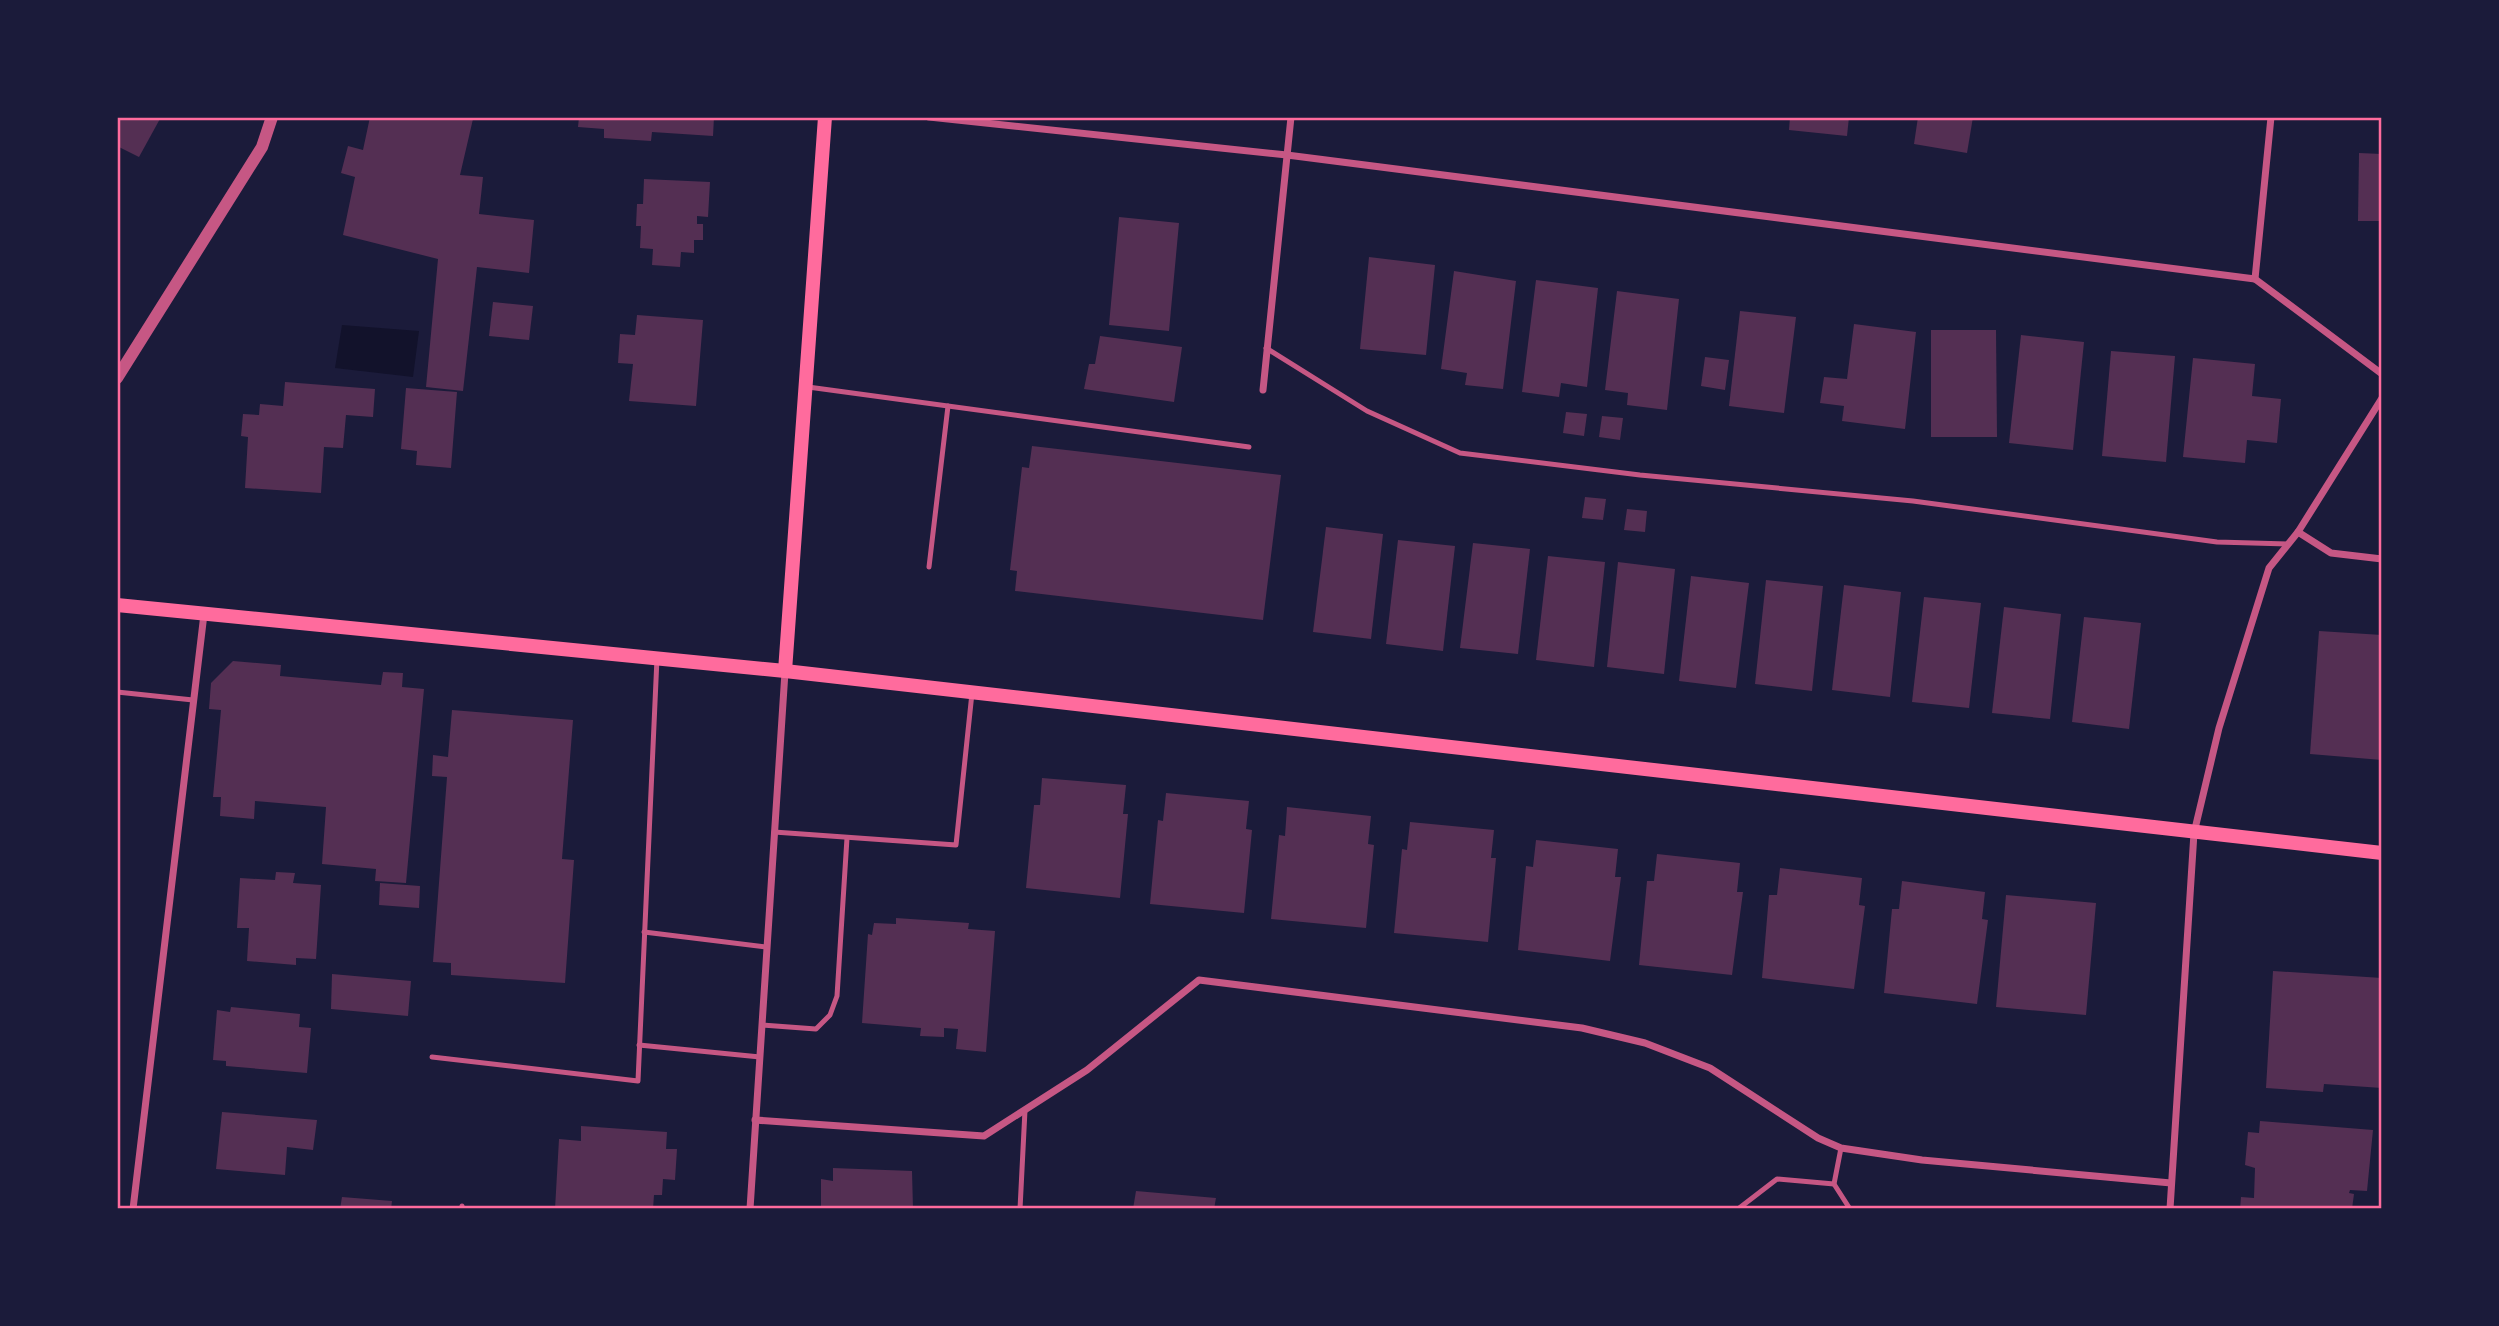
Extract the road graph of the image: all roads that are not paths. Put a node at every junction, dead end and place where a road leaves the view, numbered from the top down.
1 (272, 117) edge
2 (825, 117) edge
3 (929, 117) edge
4 (1291, 117) edge
5 (2271, 117) edge
6 (1287, 155) junction
7 (2255, 279) junction
8 (1266, 348) junction
9 (2382, 373) edge
10 (117, 378) edge
11 (805, 386) junction
12 (1263, 390) dead end
13 (2382, 398) edge
14 (948, 406) junction
15 (1249, 447) dead end
16 (2298, 532) junction
17 (2288, 544) junction
18 (2382, 559) edge
19 (929, 567) dead end
20 (117, 606) edge
21 (204, 614) junction
22 (657, 658) junction
23 (785, 671) junction
24 (117, 692) edge
25 (972, 692) junction
26 (193, 700) junction
27 (774, 832) junction
28 (2194, 833) junction
29 (847, 838) junction
30 (2382, 853) edge
31 (645, 932) junction
32 (766, 947) junction
33 (762, 1025) junction
34 (639, 1045) junction
35 (432, 1057) dead end
36 (760, 1057) junction
37 (1025, 1110) junction
38 (755, 1120) junction
39 (1841, 1147) junction
40 (2171, 1183) junction
41 (1834, 1184) junction
42 (133, 1209) edge
43 (750, 1209) edge
44 (1020, 1209) edge
45 (1738, 1209) edge
46 (1850, 1209) edge
47 (2169, 1209) edge

1 - 10 street
2 - 11 main road
3 - 6 street
4 - 6 street
5 - 7 street
6 - 7 street
6 - 8 street
7 - 9 street
8 - 12 street
8 - 17 lane
11 - 14 lane
11 - 23 main road
13 - 16 street
14 - 15 lane
14 - 19 lane
16 - 17 street
16 - 18 street
17 - 28 street
20 - 21 main road
21 - 22 main road
21 - 26 street
22 - 23 main road
22 - 31 lane
23 - 25 main road
23 - 27 street
24 - 26 lane
25 - 28 main road
25 - 29 lane
26 - 42 street
27 - 29 lane
27 - 32 street
28 - 30 main road
28 - 40 street
29 - 33 lane
31 - 32 lane
31 - 34 lane
32 - 33 street
33 - 36 street
34 - 35 lane
34 - 36 lane
36 - 38 street
37 - 38 street
37 - 39 street
37 - 44 lane
38 - 43 street
39 - 40 street
39 - 41 lane
40 - 47 street
41 - 45 lane
41 - 46 lane

